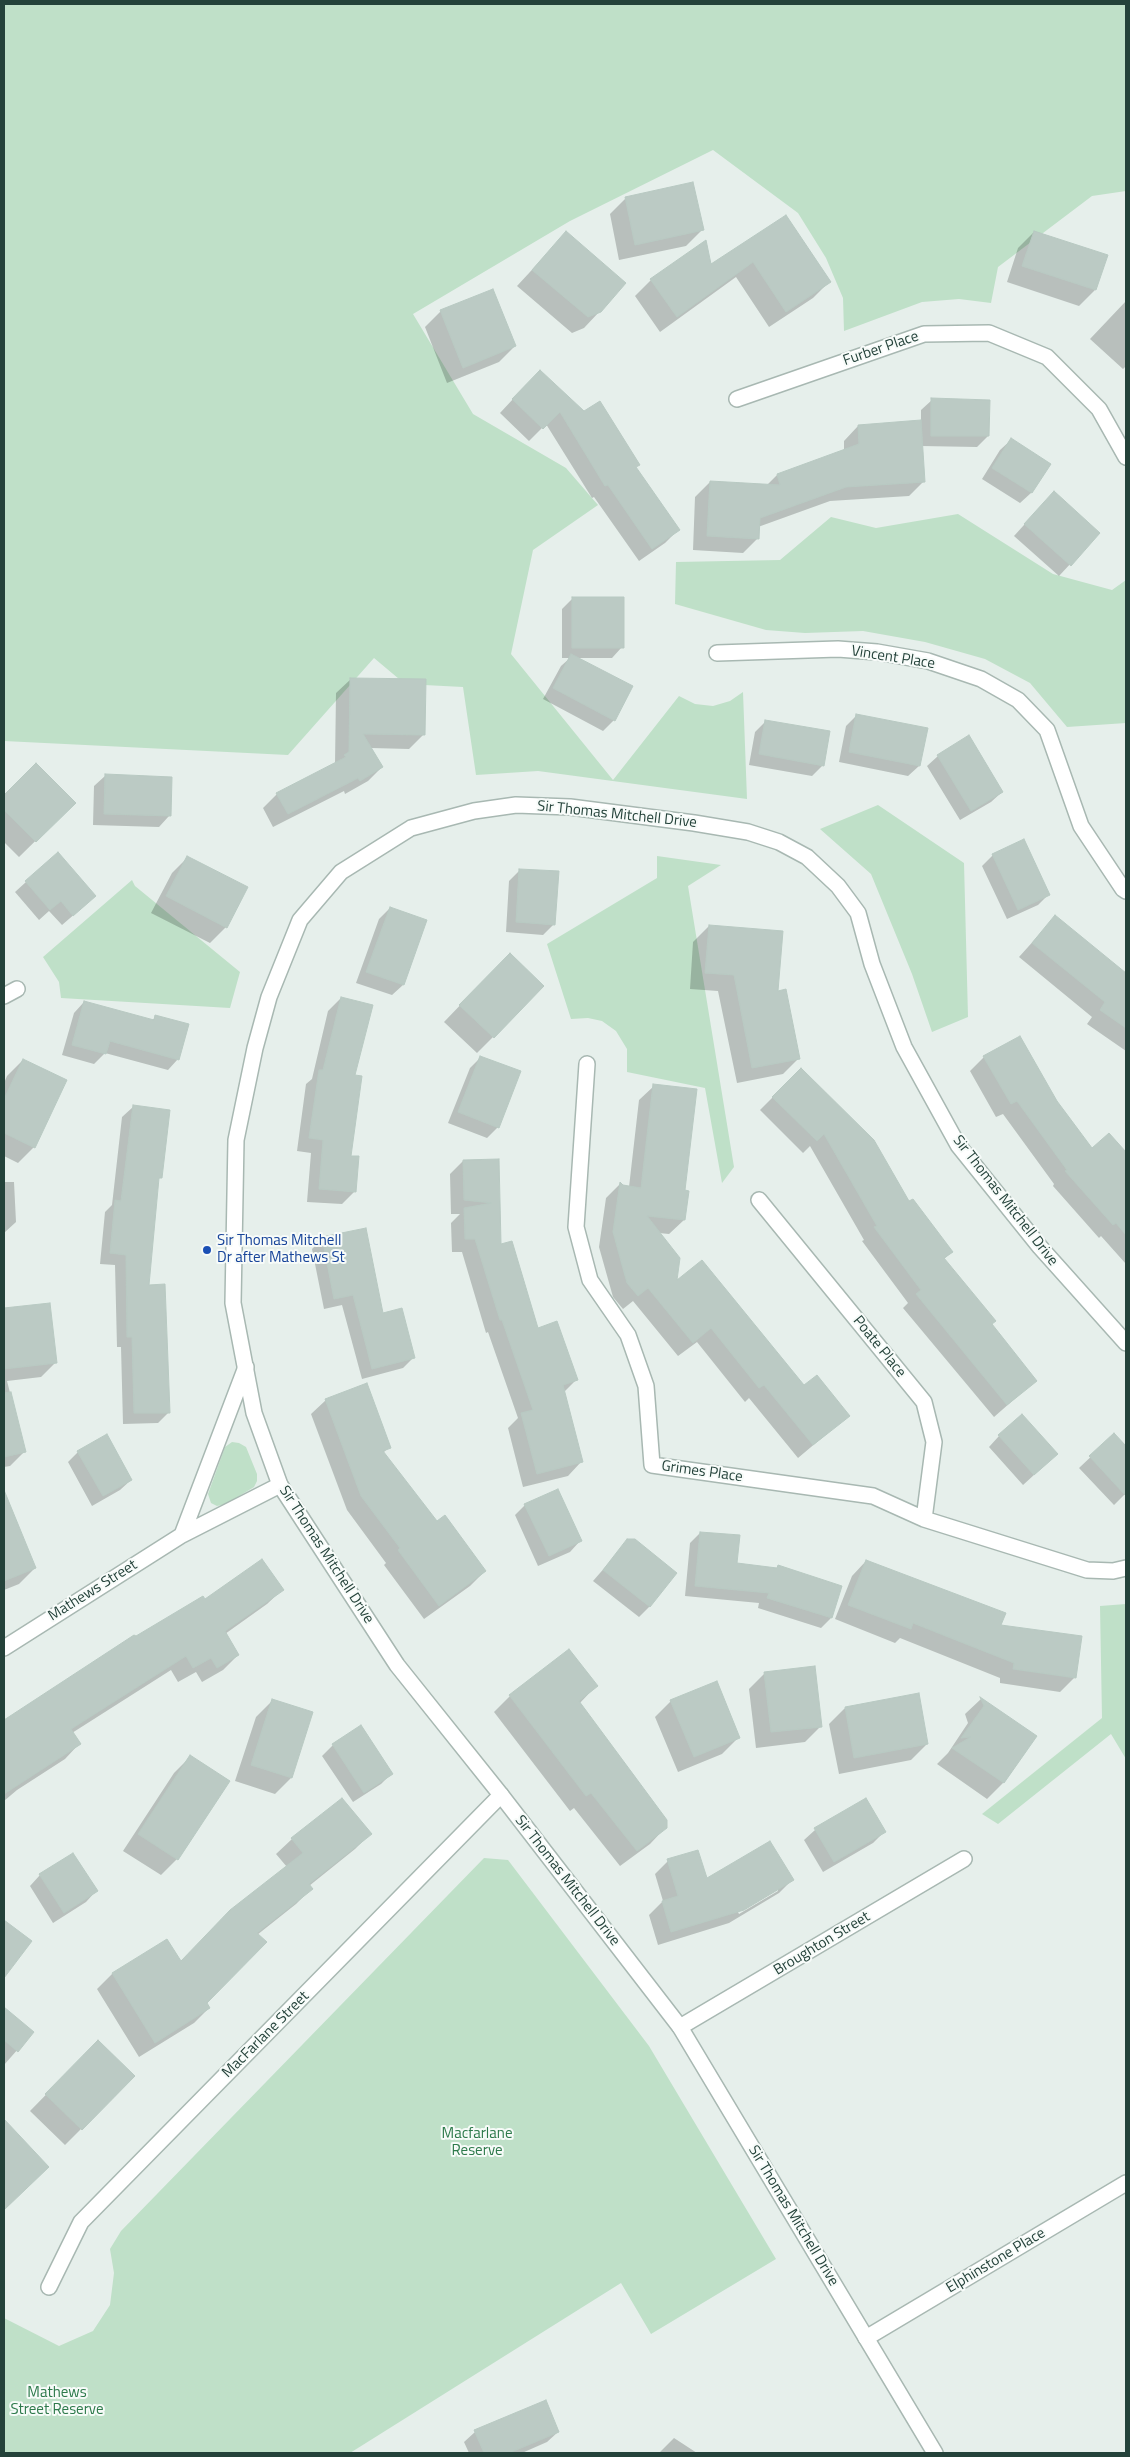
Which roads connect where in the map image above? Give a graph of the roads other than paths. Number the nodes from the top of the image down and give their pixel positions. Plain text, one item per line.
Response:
1 (737, 399) dead end
2 (1126, 457) edge
3 (717, 653) dead end
4 (1126, 891) edge
5 (587, 1064) dead end
6 (759, 1200) dead end
7 (1126, 1343) edge
8 (246, 1367) junction
9 (280, 1485) junction
10 (924, 1519) junction
11 (182, 1535) junction
12 (1126, 1568) edge
13 (4, 1648) edge
14 (501, 1796) junction
15 (964, 1859) dead end
16 (680, 2028) junction
17 (1126, 2183) edge
18 (49, 2287) dead end
19 (866, 2338) junction
20 (934, 2453) edge

1 - 2 street, Furber Place
3 - 4 street, Vincent Place
5 - 10 street, Grimes Place
6 - 10 street, Poate Place
7 - 8 street, Sir Thomas Mitchell Drive
8 - 9 street, Sir Thomas Mitchell Drive
8 - 11 street
9 - 11 street, Mathews Street
9 - 14 street, Sir Thomas Mitchell Drive
10 - 12 street, Grimes Place
11 - 13 street, Mathews Street
14 - 16 street, Sir Thomas Mitchell Drive
14 - 18 street, MacFarlane Street
15 - 16 street, Broughton Street
16 - 19 street, Sir Thomas Mitchell Drive
17 - 19 street, Elphinstone Place
19 - 20 street, Sir Thomas Mitchell Drive

